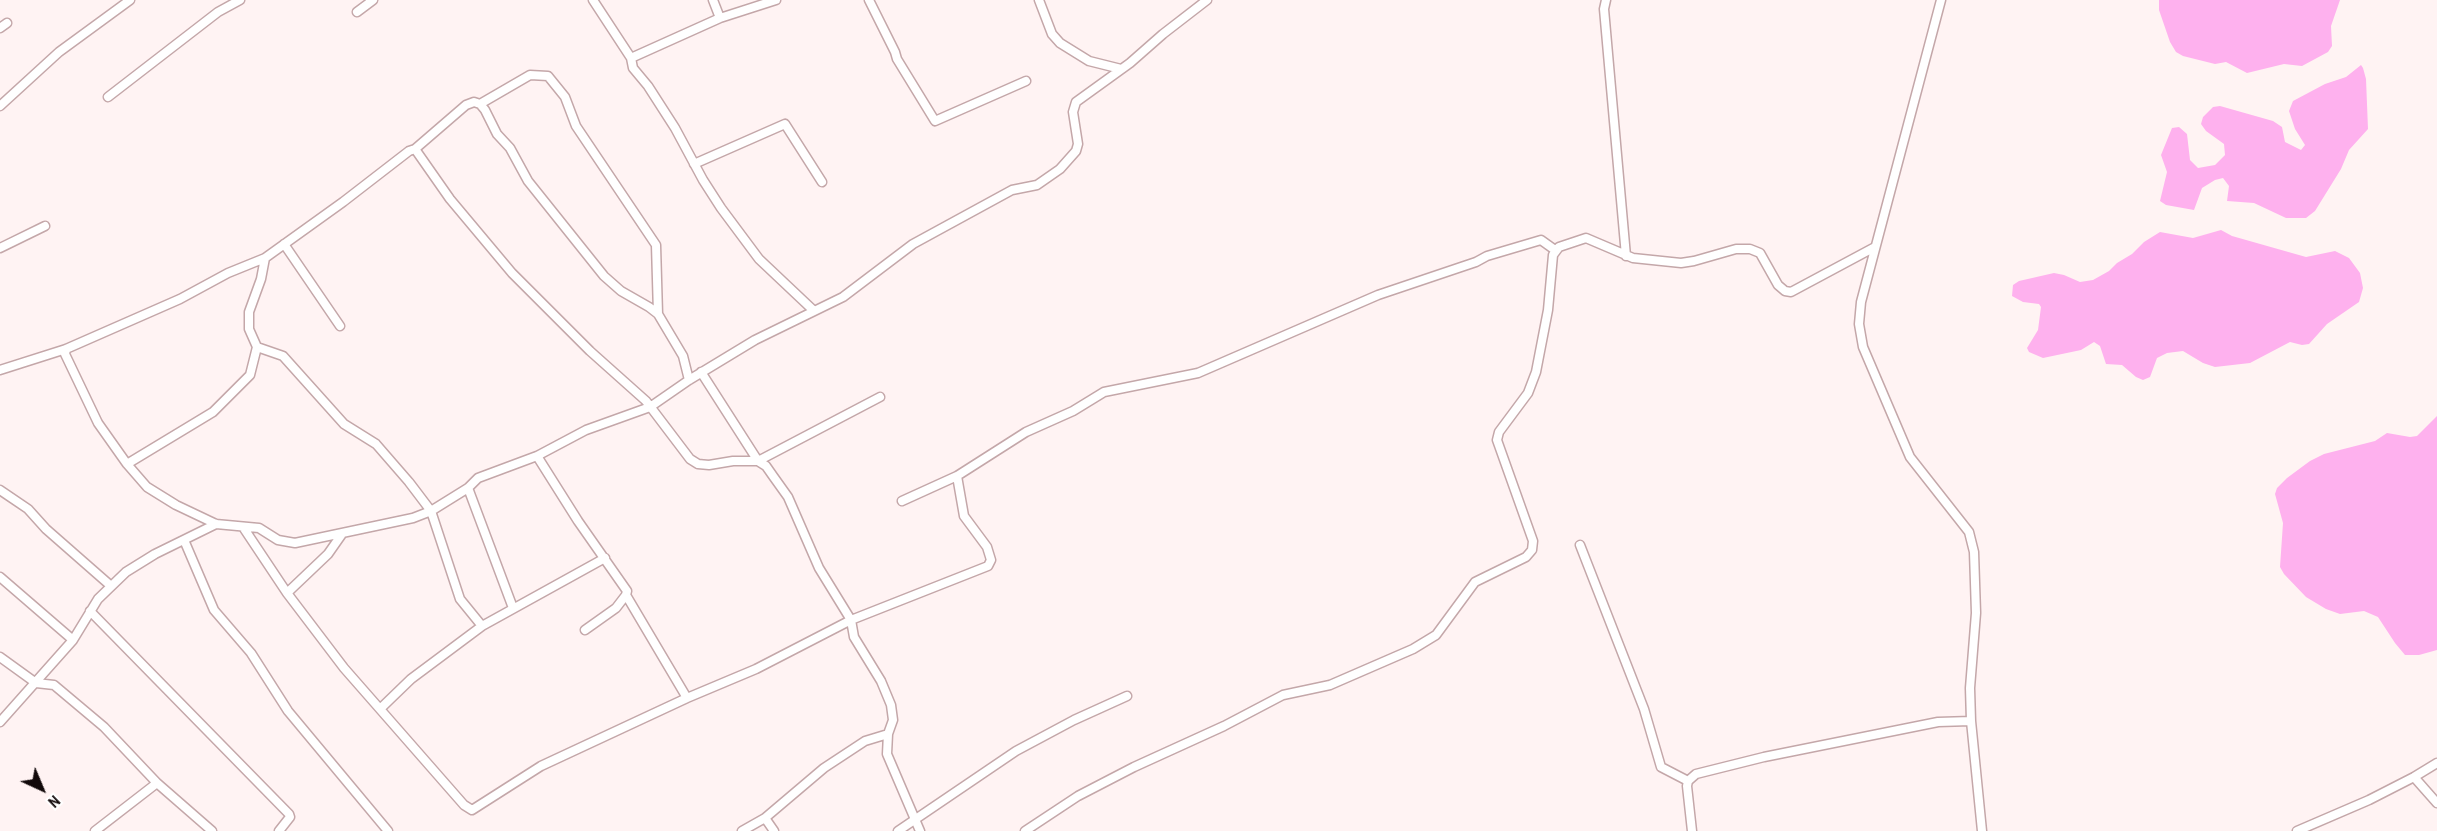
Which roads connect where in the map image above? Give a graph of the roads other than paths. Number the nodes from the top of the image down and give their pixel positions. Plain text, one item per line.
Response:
1 (130, 0) edge
2 (240, 0) edge
3 (373, 0) edge
4 (593, 0) edge
5 (713, 0) edge
6 (776, 0) edge
7 (869, 0) edge
8 (1039, 0) edge
9 (1207, 0) edge
10 (1606, 0) edge
11 (1941, 0) edge
12 (357, 12) dead end
13 (720, 18) junction
14 (631, 58) junction
15 (1121, 69) junction
16 (1026, 81) dead end
17 (108, 97) dead end
18 (480, 104) junction
19 (0, 106) edge
20 (415, 149) junction
21 (694, 164) junction
22 (822, 182) dead end
23 (45, 226) dead end
24 (284, 244) junction
25 (1875, 247) junction
26 (0, 248) edge
27 (1555, 250) junction
28 (1626, 256) junction
29 (265, 258) junction
30 (813, 310) junction
31 (658, 314) junction
32 (340, 326) dead end
33 (258, 347) junction
34 (66, 349) junction
35 (0, 370) edge
36 (701, 372) junction
37 (689, 380) junction
38 (880, 397) dead end
39 (650, 407) junction
40 (537, 456) junction
41 (758, 461) junction
42 (127, 464) junction
43 (957, 476) junction
44 (468, 488) junction
45 (0, 490) edge
46 (902, 501) dead end
47 (431, 511) junction
48 (216, 524) junction
49 (243, 527) junction
50 (342, 534) junction
51 (184, 540) junction
52 (1580, 545) dead end
53 (605, 558) junction
54 (0, 577) edge
55 (111, 586) junction
56 (287, 593) junction
57 (627, 596) junction
58 (513, 608) junction
59 (90, 611) junction
60 (850, 620) junction
61 (482, 626) junction
62 (585, 630) dead end
63 (73, 640) junction
64 (0, 657) edge
65 (36, 683) junction
66 (1126, 696) dead end
67 (687, 698) junction
68 (381, 708) junction
69 (1971, 721) junction
70 (0, 722) edge
71 (888, 734) junction
72 (2437, 763) edge
73 (2414, 777) junction
74 (1688, 781) junction
75 (157, 783) junction
76 (2437, 803) edge
77 (765, 818) junction
78 (914, 820) junction
79 (95, 831) edge
80 (212, 831) edge
81 (279, 831) edge
82 (388, 831) edge
83 (742, 831) edge
84 (774, 831) edge
85 (898, 831) edge
86 (920, 831) edge
87 (1025, 831) edge
88 (1692, 831) edge
89 (1982, 831) edge
90 (2297, 831) edge

1 - 19 street
2 - 17 street
3 - 12 street
4 - 14 street
5 - 13 street
6 - 13 street
7 - 16 street
8 - 15 street
9 - 15 street
10 - 28 street
11 - 25 street
13 - 14 street
14 - 21 street
15 - 30 street
18 - 20 street
18 - 31 street
18 - 31 street
20 - 24 street
20 - 39 street
21 - 22 street
21 - 30 street
23 - 26 street
24 - 29 street
24 - 32 street
25 - 28 street
25 - 69 street
27 - 28 street
27 - 43 street
27 - 87 street
29 - 33 street
29 - 34 street
30 - 36 street
31 - 37 street
33 - 42 street
33 - 47 street
34 - 35 street
34 - 42 street
36 - 37 street
36 - 41 street
37 - 39 street
38 - 41 street
39 - 40 street
39 - 41 street
40 - 44 street
40 - 53 street
41 - 60 street
42 - 48 street
43 - 46 street
43 - 60 street
44 - 47 street
44 - 58 street
45 - 55 street
47 - 50 street
47 - 61 street
48 - 49 street
48 - 51 street
49 - 50 street
49 - 56 street
50 - 56 street
51 - 55 street
51 - 82 street
52 - 74 street
53 - 57 street
53 - 58 street
54 - 63 street
55 - 59 street
56 - 68 street
57 - 62 street
57 - 67 street
58 - 61 street
59 - 63 street
59 - 81 street
60 - 67 street
60 - 71 street
61 - 68 street
63 - 65 street
64 - 65 street
65 - 70 street
65 - 75 street
66 - 78 street
67 - 68 street
69 - 74 street
69 - 89 street
71 - 77 street
71 - 78 street
72 - 73 street
73 - 76 street
73 - 90 street
74 - 88 street
75 - 79 street
75 - 80 street
77 - 83 street
77 - 84 street
78 - 85 street
78 - 86 street

